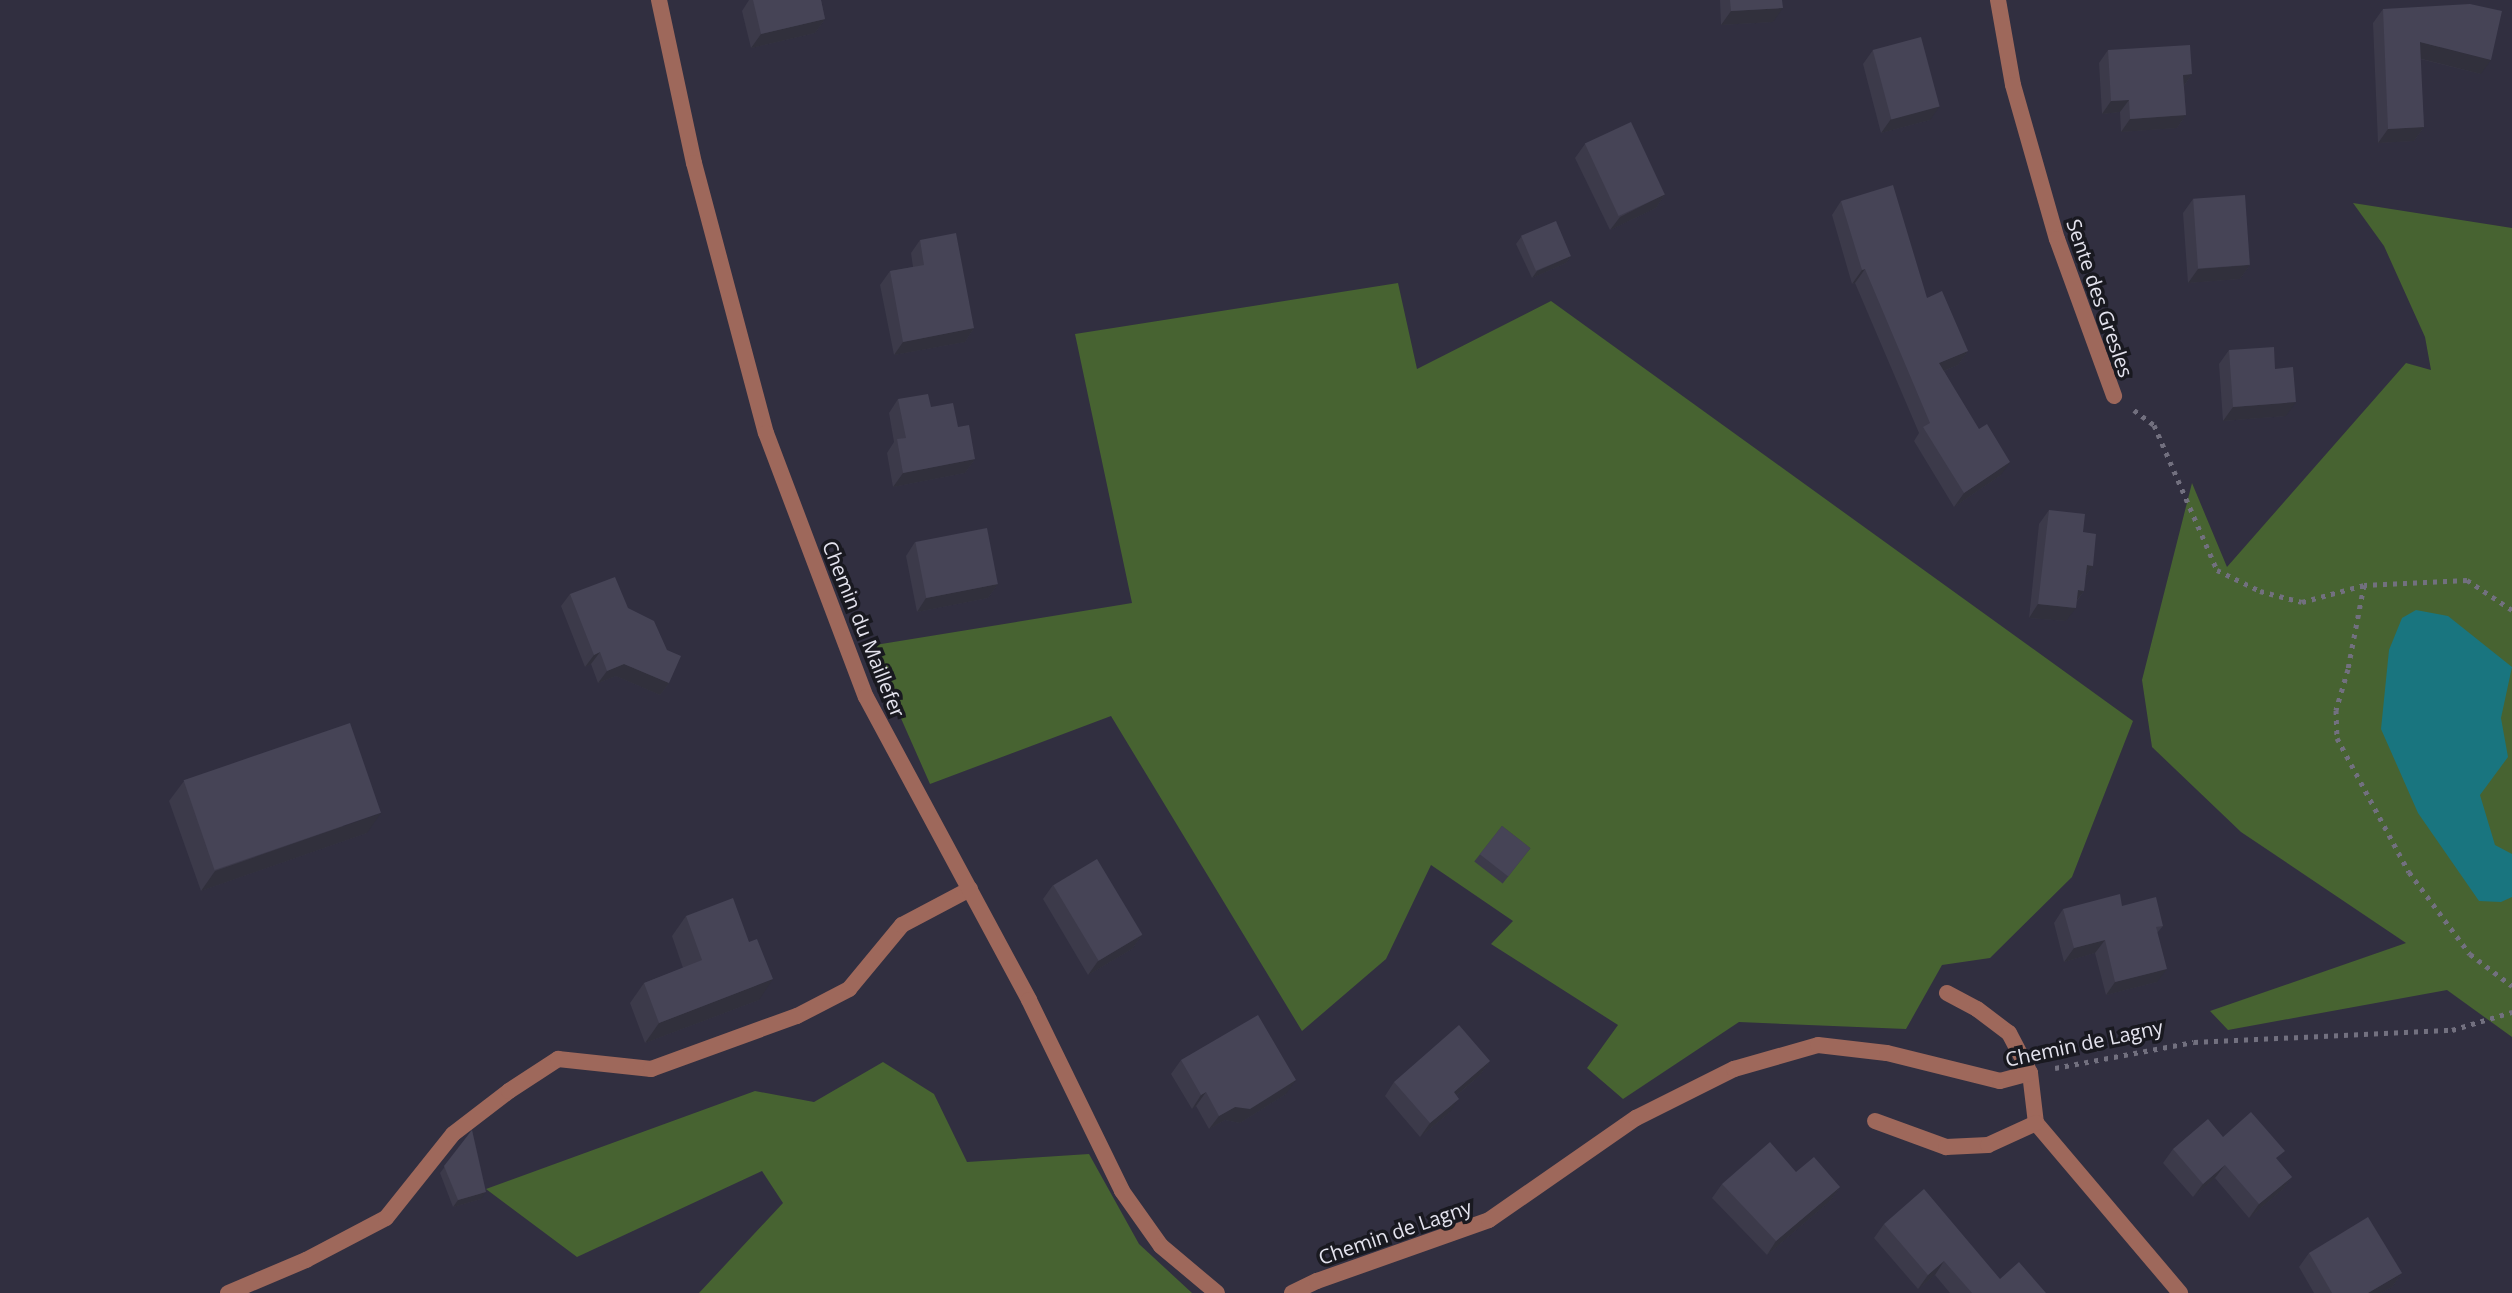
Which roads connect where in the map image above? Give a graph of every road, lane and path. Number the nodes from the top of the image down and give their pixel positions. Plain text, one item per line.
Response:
1 (659, 0) edge
2 (1998, 0) edge
3 (2114, 396) joint
4 (2364, 585) junction
5 (2512, 610) edge
6 (970, 889) junction
7 (2512, 986) edge
8 (1947, 993) dead end
9 (2512, 1012) edge
10 (2030, 1073) junction
11 (1875, 1121) dead end
12 (2036, 1123) junction
13 (228, 1293) edge
14 (1217, 1293) edge
15 (1292, 1293) edge
16 (2180, 1293) edge

1 - 6 street, Chemin du Maillefer
2 - 3 street, Sente des Gresles
3 - 4 path, Sente des Gresles
4 - 5 path, Sente des Gresles
4 - 7 path
6 - 13 street
6 - 14 street, Chemin du Maillefer
8 - 10 street
9 - 10 path, Chemin de Lagny
10 - 12 street
10 - 15 street, Chemin de Lagny
11 - 12 street
12 - 16 street

